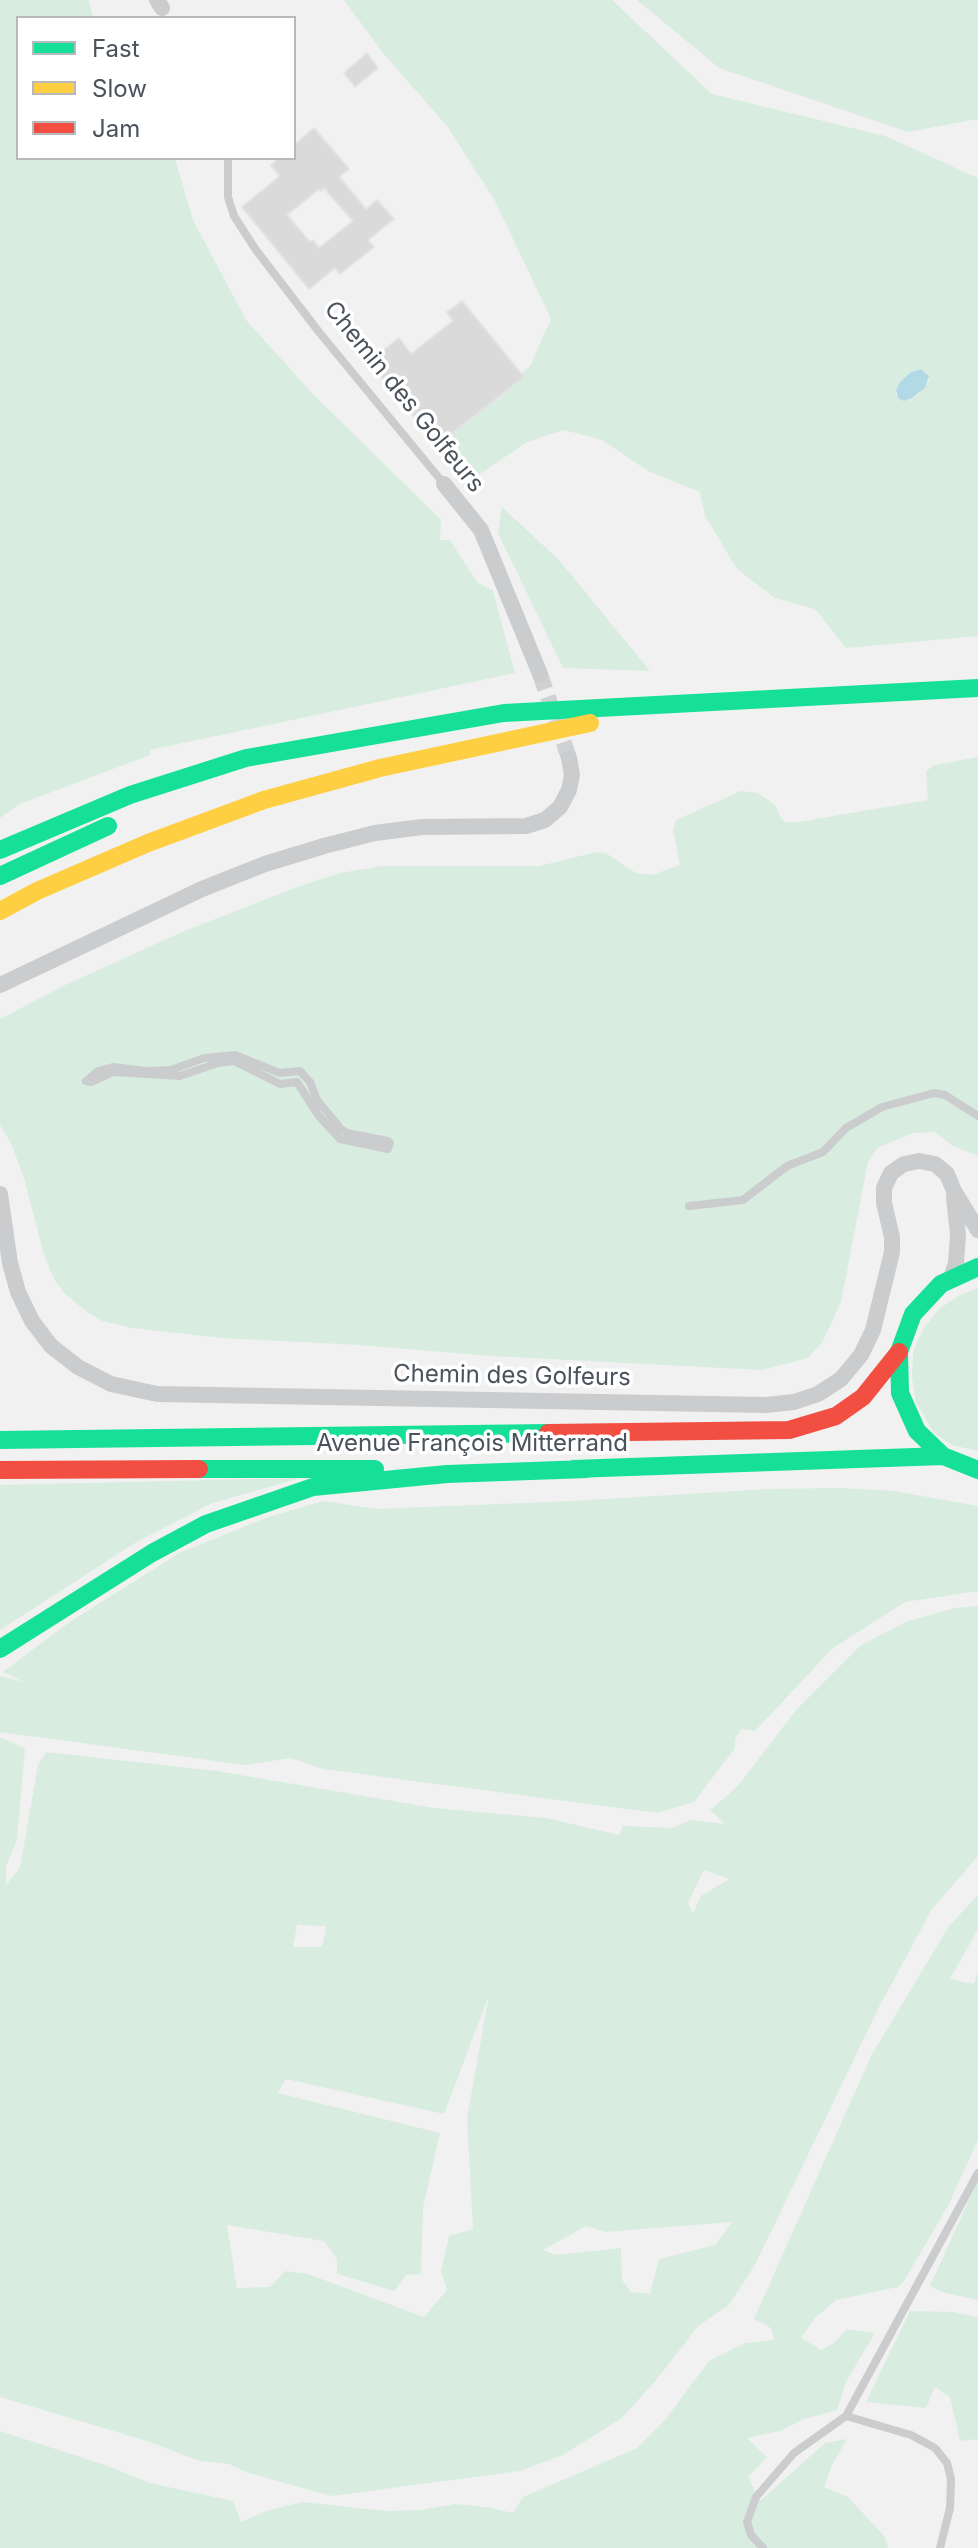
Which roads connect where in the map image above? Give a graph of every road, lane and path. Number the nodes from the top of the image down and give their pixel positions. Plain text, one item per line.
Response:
1 (228, 160) edge
2 (444, 484) joint
3 (540, 674) tunnel mouth
4 (978, 688) edge
5 (682, 704) junction
6 (367, 738) junction
7 (569, 758) tunnel mouth
8 (153, 807) dead end
9 (125, 819) dead end
10 (0, 850) edge
11 (0, 876) edge
12 (0, 911) edge
13 (0, 985) edge
14 (978, 1116) edge
15 (388, 1149) joint
16 (954, 1191) junction
17 (0, 1194) edge
18 (689, 1206) dead end
19 (978, 1230) edge
20 (978, 1267) edge
21 (951, 1278) junction
22 (899, 1352) junction
23 (0, 1440) edge
24 (943, 1456) junction
25 (587, 1469) junction
26 (0, 1470) edge
27 (978, 1470) edge
28 (0, 1649) edge
29 (978, 2173) edge
30 (846, 2416) junction
31 (763, 2548) edge
32 (940, 2548) edge

1 - 2 lane, Chemin des Golfeurs
2 - 3 street, Chemin des Golfeurs
4 - 5 main road
5 - 6 main road
5 - 12 main road
6 - 8 main road
6 - 10 main road
7 - 13 street
9 - 11 main road
14 - 18 lane
15 - 15 lane
16 - 17 street, Chemin des Golfeurs
16 - 19 street, Chemin des Golfeurs
16 - 21 street
20 - 21 main road
21 - 22 main road
22 - 23 main road, Avenue François Mitterrand
22 - 24 main road
24 - 25 main road, Avenue François Mitterrand
24 - 27 main road
25 - 26 main road, Avenue François Mitterrand
25 - 28 main road
29 - 30 lane
30 - 31 lane
30 - 32 lane

